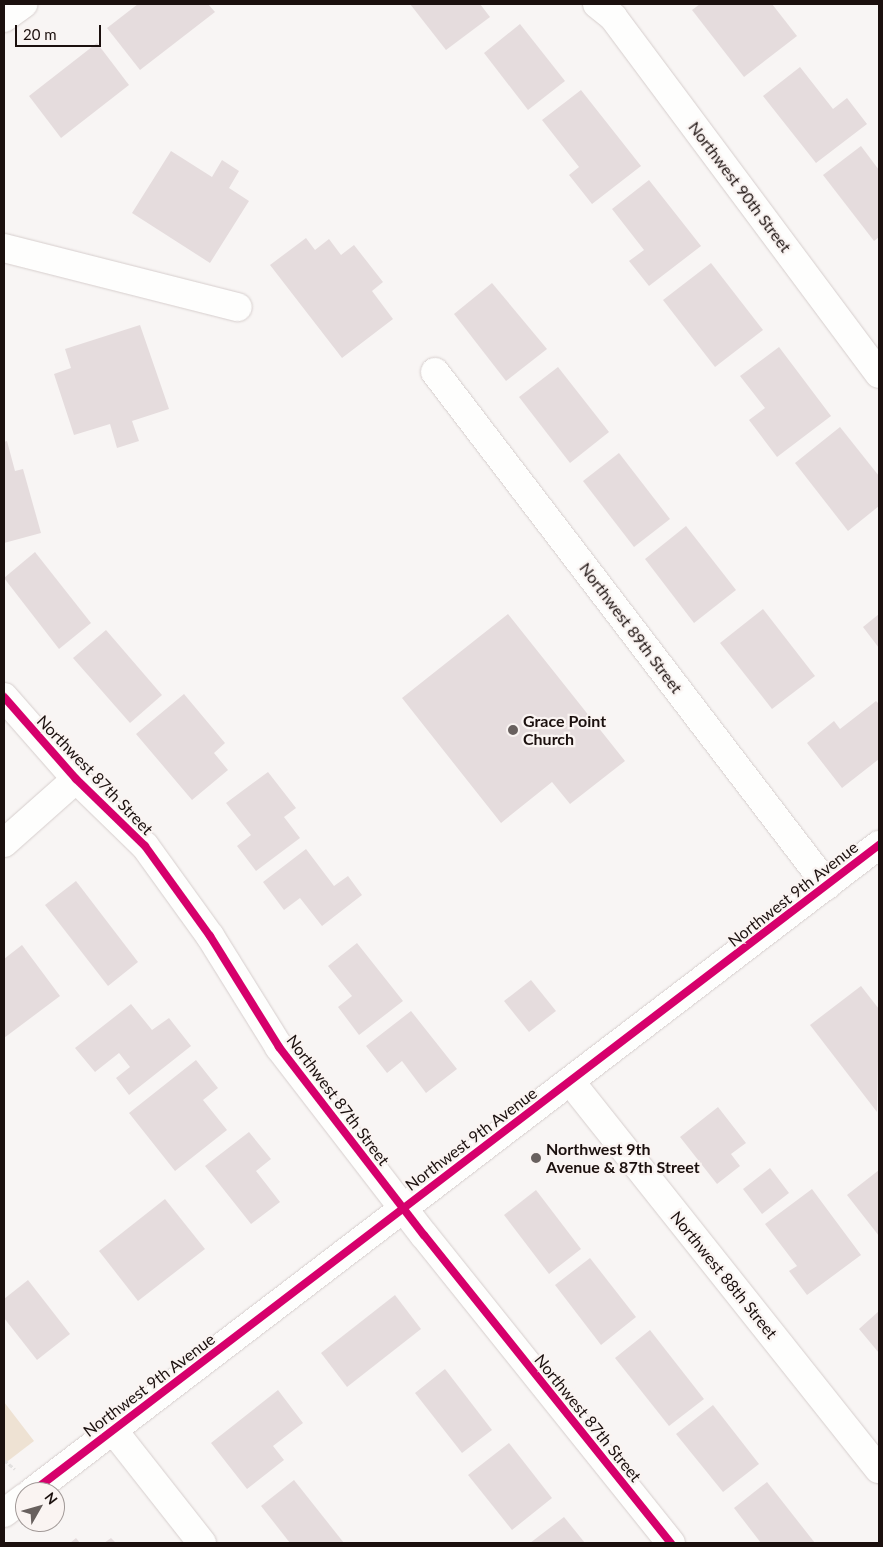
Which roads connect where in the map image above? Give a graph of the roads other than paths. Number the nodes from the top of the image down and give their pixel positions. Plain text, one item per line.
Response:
1 (23, 4) edge
2 (597, 4) edge
3 (4, 18) edge
4 (4, 248) edge
5 (238, 307) dead end
6 (435, 372) dead end
7 (879, 374) edge
8 (4, 697) edge
9 (76, 779) junction
10 (4, 844) edge
11 (879, 845) edge
12 (827, 885) junction
13 (570, 1081) junction
14 (403, 1208) junction
15 (113, 1430) junction
16 (879, 1469) edge
17 (45, 1482) edge
18 (15, 1505) edge
19 (4, 1513) edge
20 (202, 1543) edge
21 (671, 1543) edge

1 - 3 street
2 - 7 street, Northwest 90th Street
4 - 5 street
6 - 12 street, Northwest 89th Street
8 - 9 street, Northwest 87th Street
9 - 10 street
9 - 14 street, Northwest 87th Street
11 - 12 street, Northwest 9th Avenue
12 - 13 street, Northwest 9th Avenue
13 - 14 street, Northwest 9th Avenue
13 - 16 street, Northwest 88th Street
14 - 15 street, Northwest 9th Avenue
14 - 21 street, Northwest 87th Street
15 - 17 street, Northwest 9th Avenue
15 - 20 street
18 - 19 street

